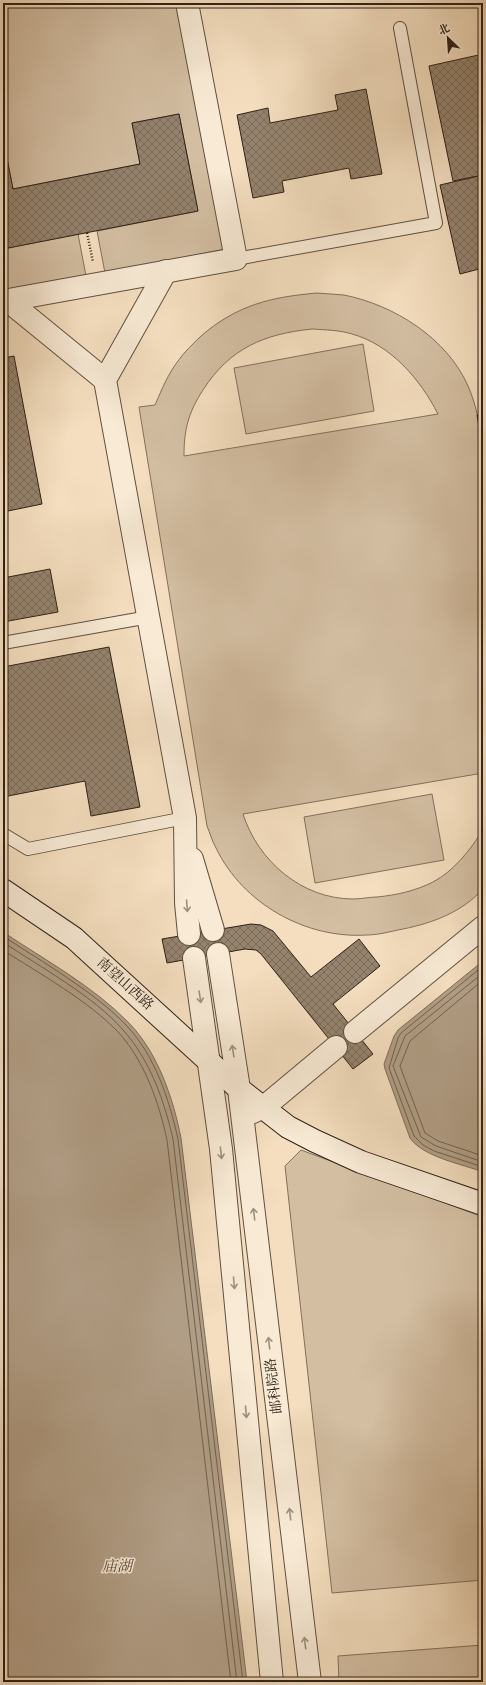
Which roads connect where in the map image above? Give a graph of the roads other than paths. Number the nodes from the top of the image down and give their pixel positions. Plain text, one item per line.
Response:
1 (187, 3) edge
2 (400, 28) dead end
3 (236, 259) junction
4 (166, 271) junction
5 (5, 300) edge
6 (105, 380) junction
7 (148, 617) junction
8 (3, 643) edge
9 (185, 828) junction
10 (3, 834) edge
11 (3, 890) edge
12 (483, 928) edge
13 (213, 930) dead end
14 (189, 934) dead end
15 (218, 954) dead end
16 (194, 958) dead end
17 (355, 1032) dead end
18 (336, 1047) dead end
19 (210, 1061) junction
20 (239, 1089) junction
21 (264, 1107) junction
22 (242, 1116) junction
23 (218, 1126) junction
24 (483, 1204) edge
25 (272, 1682) edge
26 (310, 1682) edge

1 - 3 street
2 - 3 lane
3 - 4 street
4 - 5 street
4 - 6 street
5 - 6 street
6 - 7 street
7 - 8 lane
7 - 9 street
9 - 10 lane
9 - 13 street
9 -> 14 street
11 - 19 street, 南望山西路
12 - 17 street
20 -> 15 street, 邮科院路
16 -> 19 street
18 - 21 street
19 - 20 street, 南望山西路
19 - 23 street
20 - 21 street, 南望山西路
20 - 22 street, 邮科院路
21 - 22 street
21 - 24 street, 南望山西路
22 - 23 street
26 -> 22 street, 邮科院路
23 -> 25 street

